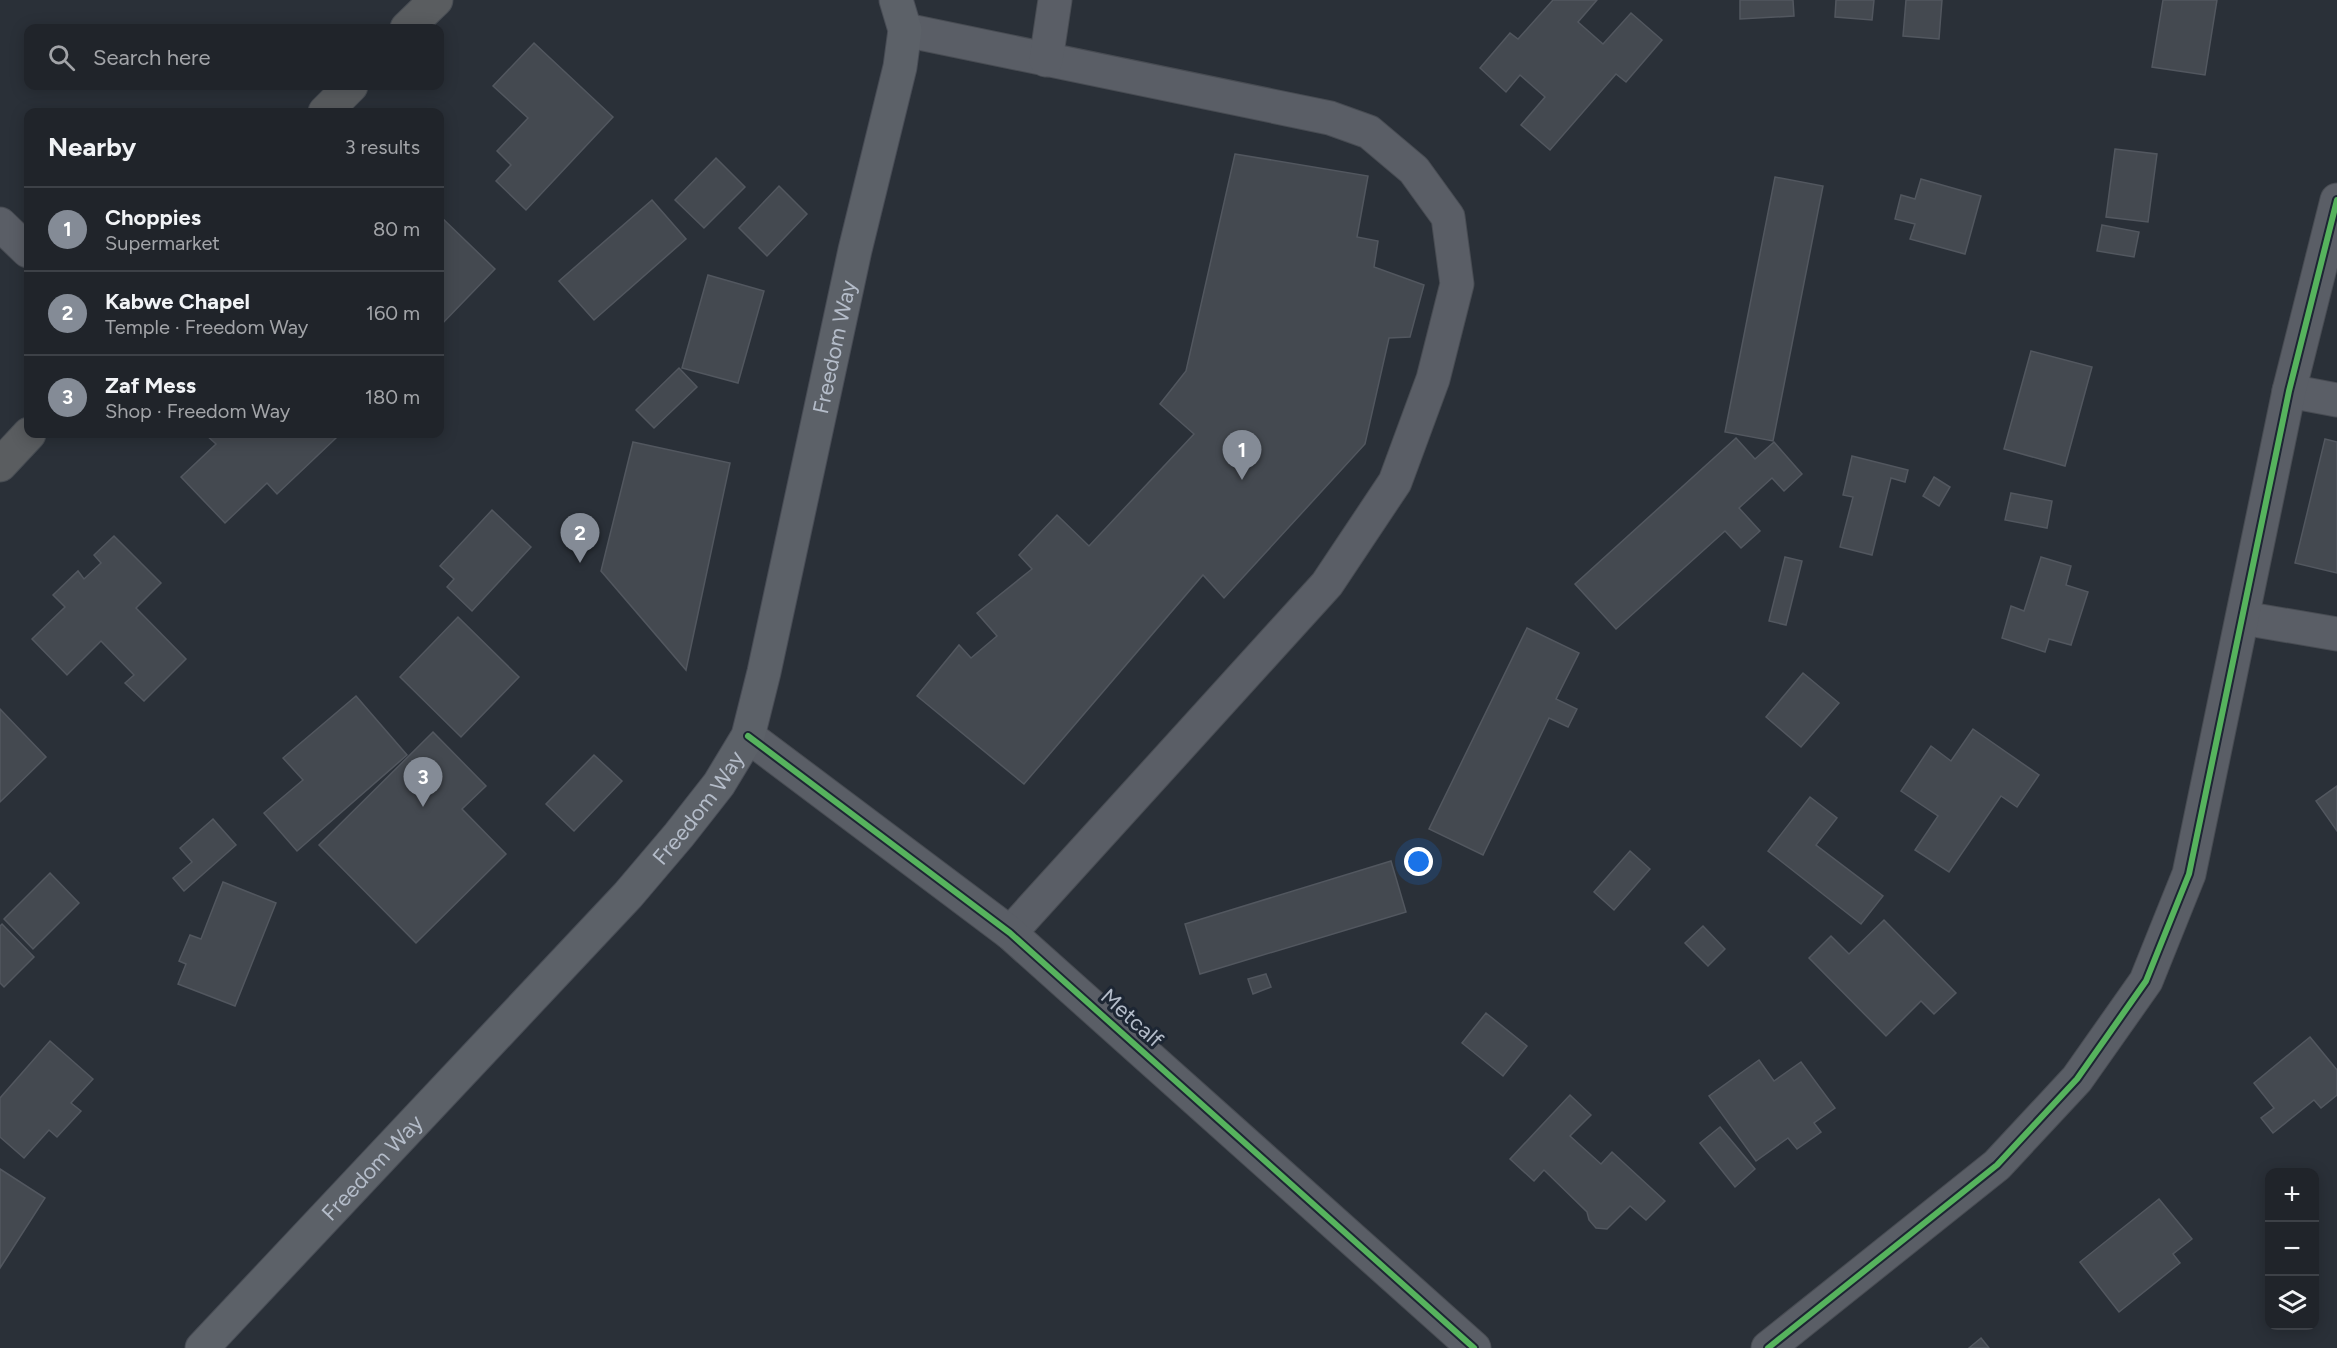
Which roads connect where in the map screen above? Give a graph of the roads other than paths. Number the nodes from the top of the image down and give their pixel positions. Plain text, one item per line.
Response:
1 (436, 0) edge
2 (1055, 0) edge
3 (900, 15) edge
4 (411, 24) edge
5 (1046, 60) junction
6 (347, 90) edge
7 (329, 108) edge
8 (2337, 200) edge
9 (0, 224) edge
10 (24, 247) edge
11 (2289, 391) junction
12 (2337, 400) edge
13 (25, 438) edge
14 (0, 465) edge
15 (2243, 618) junction
16 (2337, 634) edge
17 (748, 736) junction
18 (1010, 933) junction
19 (202, 1348) edge
20 (1474, 1348) edge
21 (1768, 1348) edge

1 - 4 highway
2 - 5 street
3 - 5 street
3 - 17 main road, Freedom Way
5 - 18 street
6 - 7 highway
8 - 11 street
9 - 10 street
11 - 12 street
11 - 15 street
13 - 14 highway
15 - 16 street
15 - 21 street
17 - 18 street, Metcalf
17 - 19 main road, Freedom Way
18 - 20 street, Metcalf

